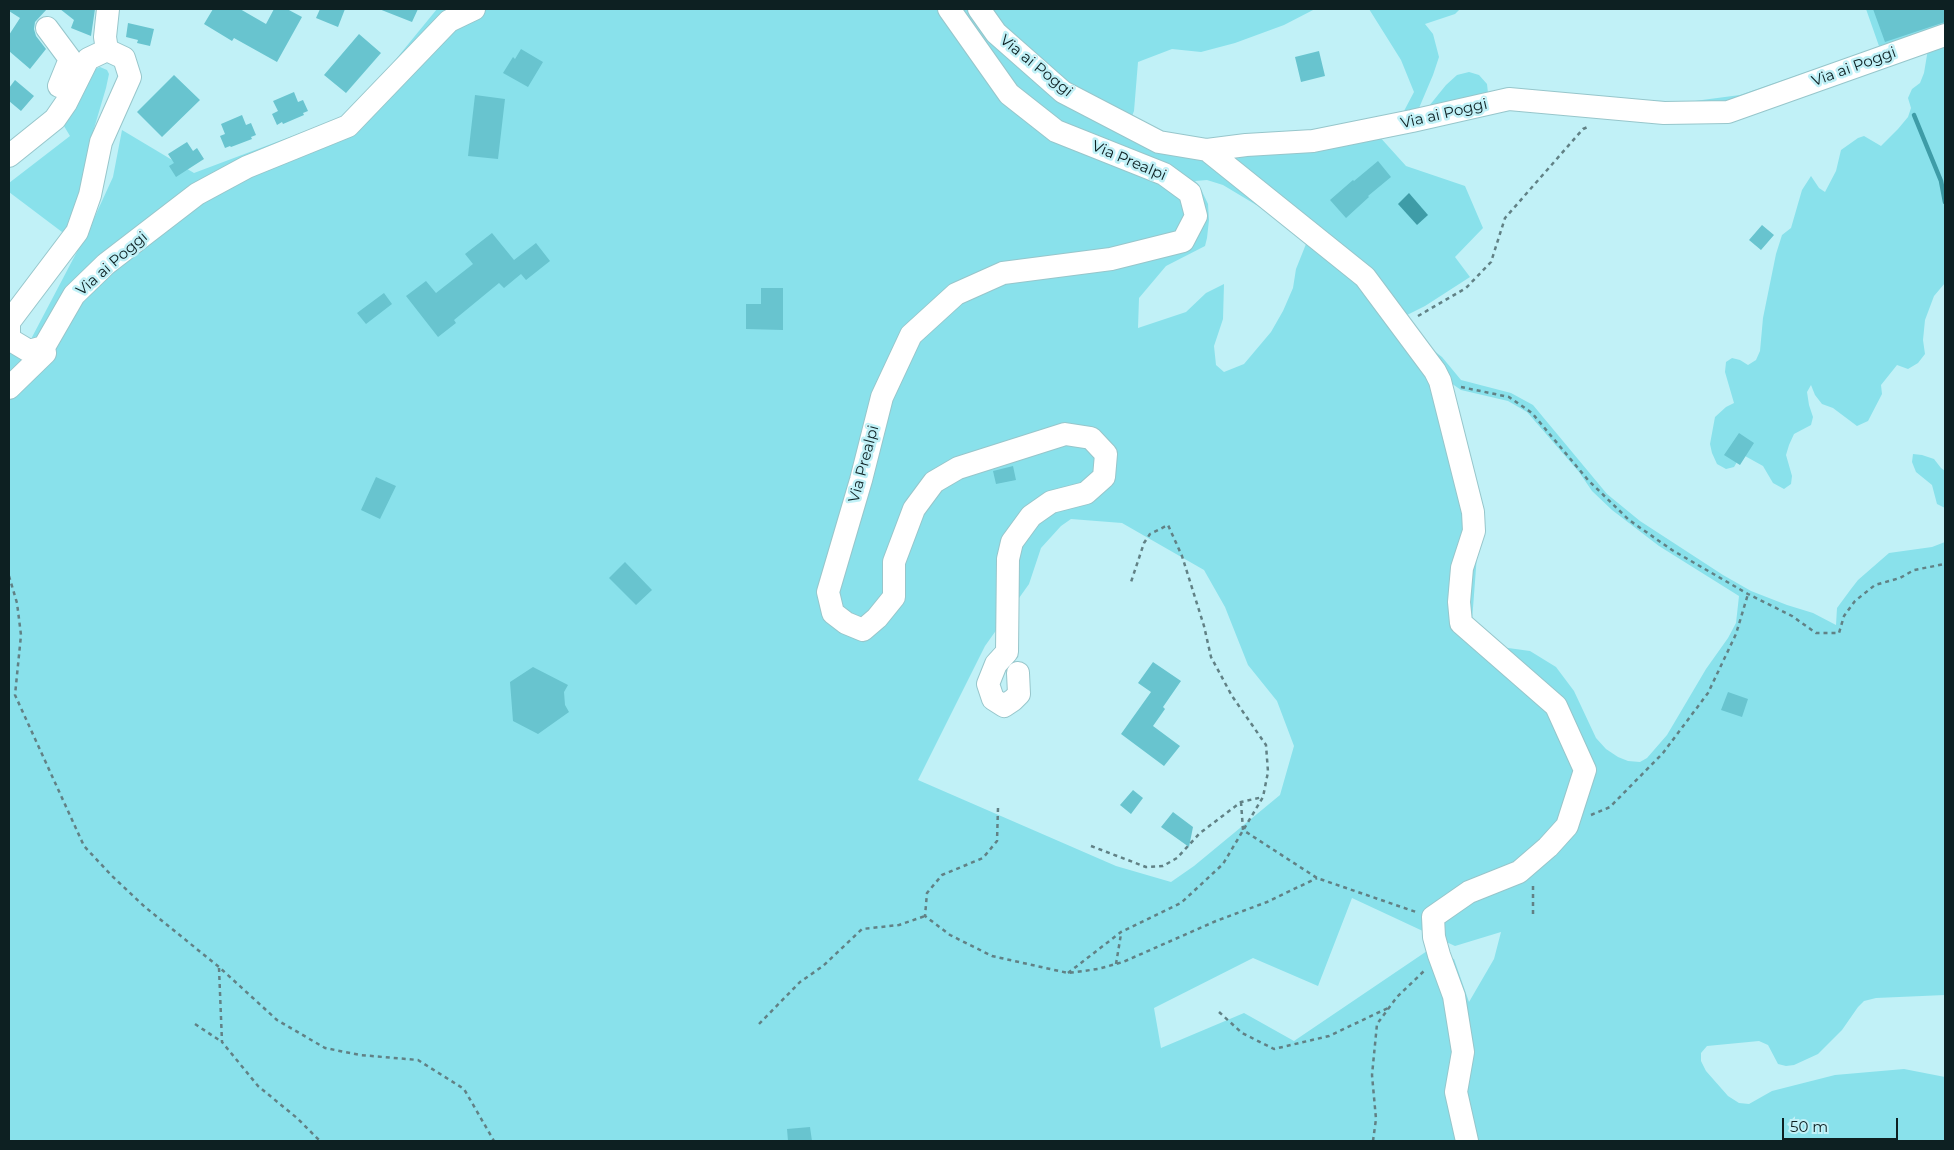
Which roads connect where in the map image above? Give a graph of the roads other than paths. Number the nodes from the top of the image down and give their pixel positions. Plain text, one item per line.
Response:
1 (474, 9) edge
2 (949, 9) edge
3 (979, 9) edge
4 (110, 11) edge
5 (47, 28) dead end
6 (1945, 34) edge
7 (107, 50) junction
8 (62, 109) junction
9 (1207, 150) junction
10 (9, 156) edge
11 (44, 347) junction
12 (9, 388) edge
13 (1020, 689) dead end
14 (1467, 1141) edge

1 - 11 street, Via ai Poggi
2 - 13 street, Via Prealpi
3 - 9 street, Via ai Poggi
4 - 7 street
5 - 8 street
6 - 9 street, Via ai Poggi
7 - 8 street
7 - 11 street
8 - 10 street
9 - 14 street
11 - 12 street, Via ai Poggi

